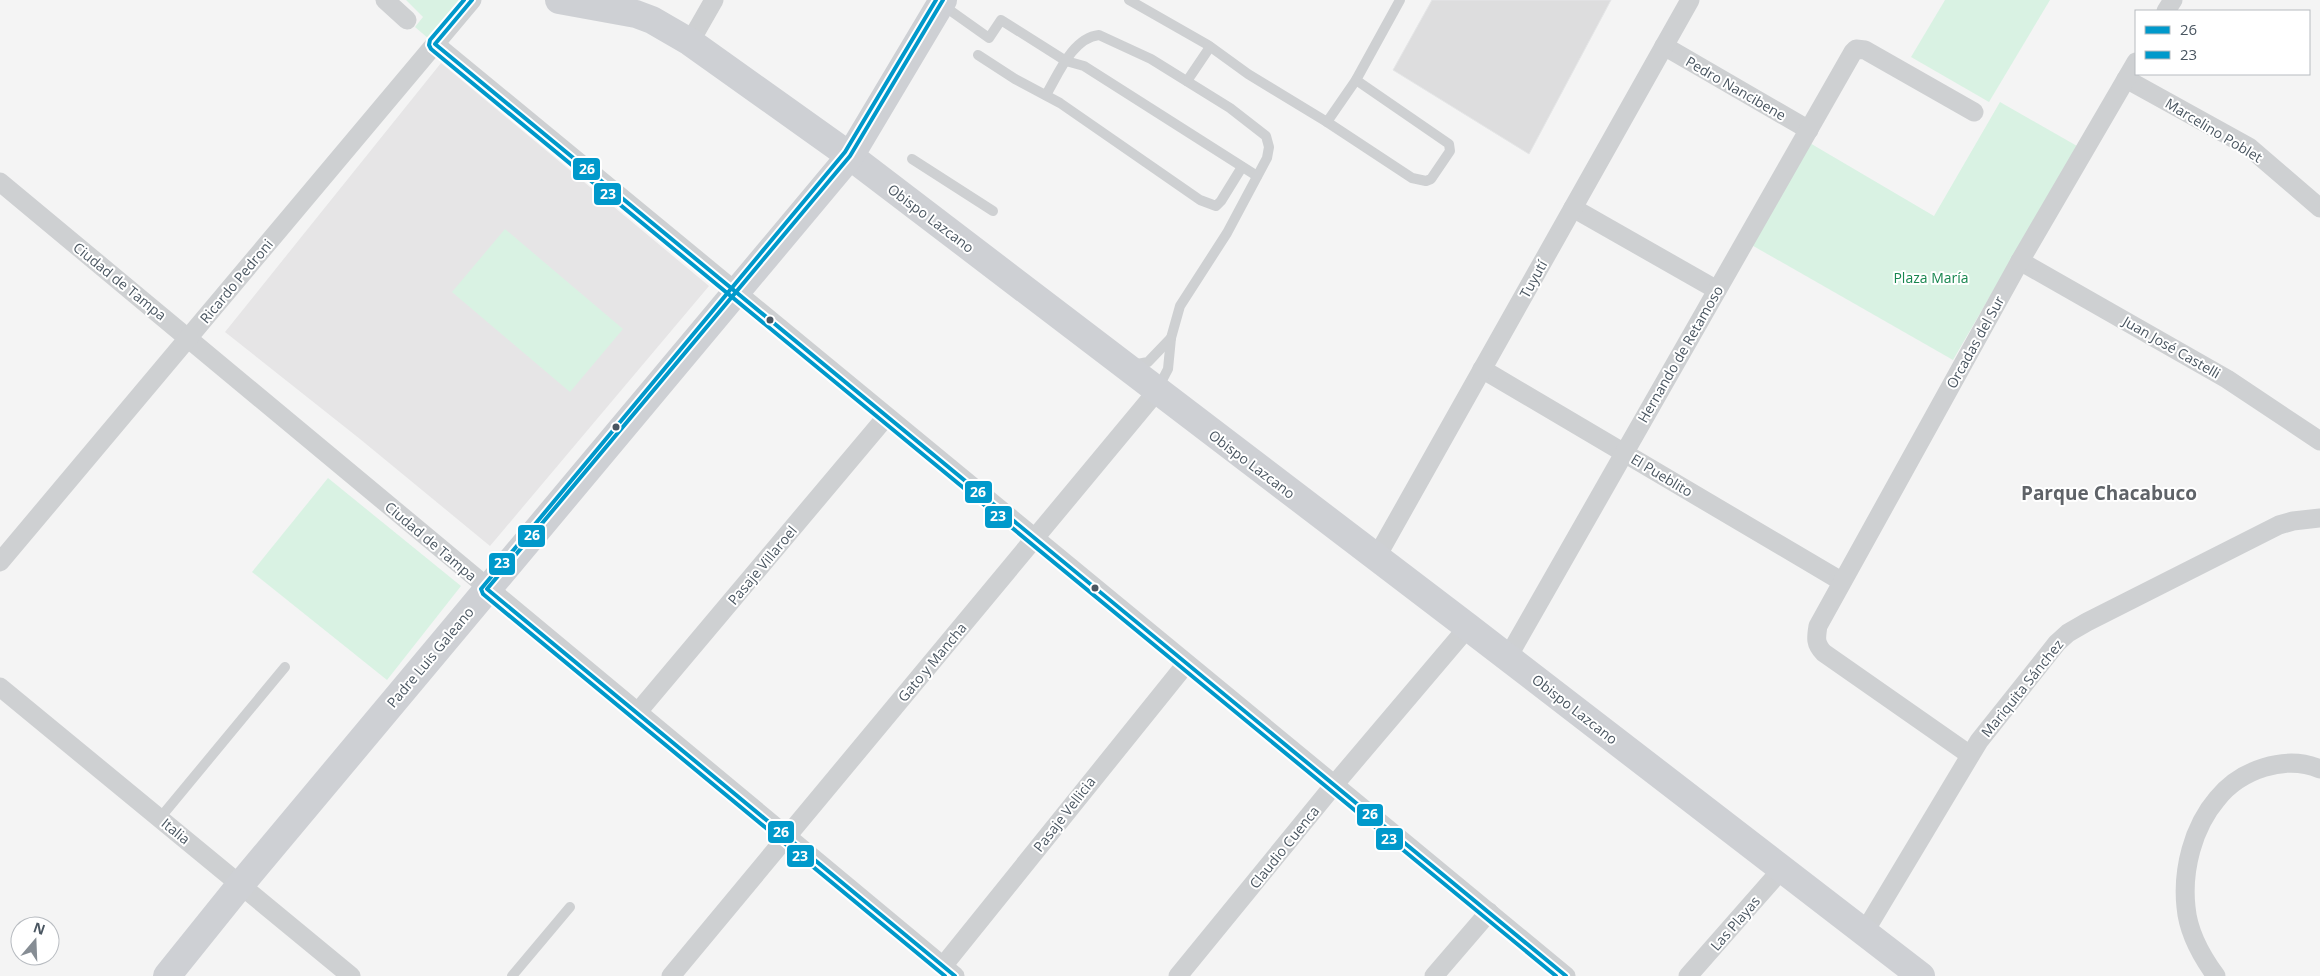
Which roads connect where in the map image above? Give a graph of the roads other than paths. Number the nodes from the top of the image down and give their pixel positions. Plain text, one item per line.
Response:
1 (385, 0) edge
2 (472, 0) edge
3 (559, 0) edge
4 (714, 0) edge
5 (1129, 0) edge
6 (1400, 0) edge
7 (1690, 0) edge
8 (942, 2) edge
9 (407, 20) dead end
10 (690, 42) junction
11 (435, 44) junction
12 (1664, 46) junction
13 (1210, 47) junction
14 (978, 55) dead end
15 (1066, 61) junction
16 (2135, 64) edge
17 (2126, 79) junction
18 (1356, 80) junction
19 (1187, 81) junction
20 (1046, 95) junction
21 (1974, 112) dead end
22 (1327, 122) junction
23 (1809, 130) junction
24 (850, 156) junction
25 (912, 159) dead end
26 (1242, 166) junction
27 (1257, 176) junction
28 (0, 182) edge
29 (1572, 208) junction
30 (2320, 208) edge
31 (993, 211) dead end
32 (2020, 261) junction
33 (1716, 290) junction
34 (734, 293) junction
35 (188, 337) junction
36 (1171, 338) junction
37 (1124, 366) junction
38 (1482, 368) junction
39 (1157, 391) junction
40 (886, 417) junction
41 (2320, 441) edge
42 (1623, 452) junction
43 (2320, 518) edge
44 (1036, 537) junction
45 (1376, 558) junction
46 (0, 562) edge
47 (1841, 581) junction
48 (487, 589) junction
49 (1468, 627) junction
50 (1508, 658) junction
51 (1186, 664) junction
52 (285, 666) dead end
53 (0, 687) edge
54 (638, 713) junction
55 (1970, 756) junction
56 (2320, 769) edge
57 (1334, 785) junction
58 (160, 818) junction
59 (786, 835) junction
60 (1782, 869) junction
61 (241, 884) junction
62 (570, 907) dead end
63 (1489, 912) junction
64 (1865, 931) junction
65 (949, 971) edge
66 (177, 973) edge
67 (351, 976) edge
68 (512, 976) edge
69 (671, 976) edge
70 (1178, 976) edge
71 (1434, 976) edge
72 (1566, 976) edge
73 (1688, 976) edge
74 (1921, 976) edge
75 (2216, 976) edge

1 - 9 street
2 - 11 street, Ricardo Pedroni
3 - 10 main road, Obispo Lazcano
4 - 10 street
5 - 13 lane
6 - 18 lane
7 - 12 street, Tuyutí
8 - 15 lane
8 - 24 main road, Padre Luis Galeano
10 - 24 main road, Obispo Lazcano
11 - 34 street
11 - 35 street, Ricardo Pedroni
12 - 23 street, Pedro Nancibene
12 - 29 street, Tuyutí
13 - 19 lane
13 - 22 lane
14 - 20 lane
15 - 19 lane
15 - 20 lane
15 - 26 lane
16 - 17 street, Orcadas del Sur
17 - 30 street, Marcelino Poblet
17 - 32 street, Orcadas del Sur
18 - 22 lane
18 - 22 lane
19 - 27 lane, Gato y Mancha
20 - 26 lane
21 - 23 street, Hernando de Retamoso
23 - 33 street, Hernando de Retamoso
24 - 34 main road, Padre Luis Galeano
24 - 37 main road, Obispo Lazcano
25 - 31 lane
26 - 27 lane
27 - 36 lane, Gato y Mancha
28 - 35 street, Ciudad de Tampa
29 - 33 street
29 - 38 street, Tuyutí
32 - 41 street, Juan José Castelli
32 - 47 street, Orcadas del Sur
33 - 42 street, Hernando de Retamoso
34 - 40 street
34 - 48 main road, Padre Luis Galeano
35 - 46 street, Ricardo Pedroni
35 - 48 street, Ciudad de Tampa
36 - 37 lane, Gato y Mancha
36 - 39 lane, Gato y Mancha
37 - 39 main road, Obispo Lazcano
38 - 42 street, El Pueblito
38 - 45 street, Tuyutí
39 - 44 street, Gato y Mancha
39 - 45 main road, Obispo Lazcano
40 - 44 street
40 - 54 street, Pasaje Villaroel
42 - 47 street, El Pueblito
42 - 50 street, Hernando de Retamoso
43 - 55 street, Mariquita Sánchez
44 - 51 street
44 - 59 street, Gato y Mancha
45 - 49 main road, Obispo Lazcano
47 - 55 street, Orcadas del Sur
48 - 54 street, Ciudad de Tampa
48 - 61 main road, Padre Luis Galeano
49 - 50 main road, Obispo Lazcano
49 - 57 street, Claudio Cuenca
50 - 60 main road, Obispo Lazcano
51 - 57 street
51 - 65 street, Pasaje Vellicia
52 - 58 lane
53 - 58 street, Italia
54 - 59 street, Ciudad de Tampa
55 - 64 street, Mariquita Sánchez
56 - 75 street
57 - 63 street
57 - 70 street, Claudio Cuenca
58 - 61 street, Italia
59 - 65 street, Ciudad de Tampa
59 - 69 street, Gato y Mancha
60 - 64 main road, Obispo Lazcano
60 - 73 street, Las Playas
61 - 66 main road, Padre Luis Galeano
61 - 67 street, Italia
62 - 68 lane
63 - 71 street
63 - 72 street
64 - 74 main road, Obispo Lazcano

